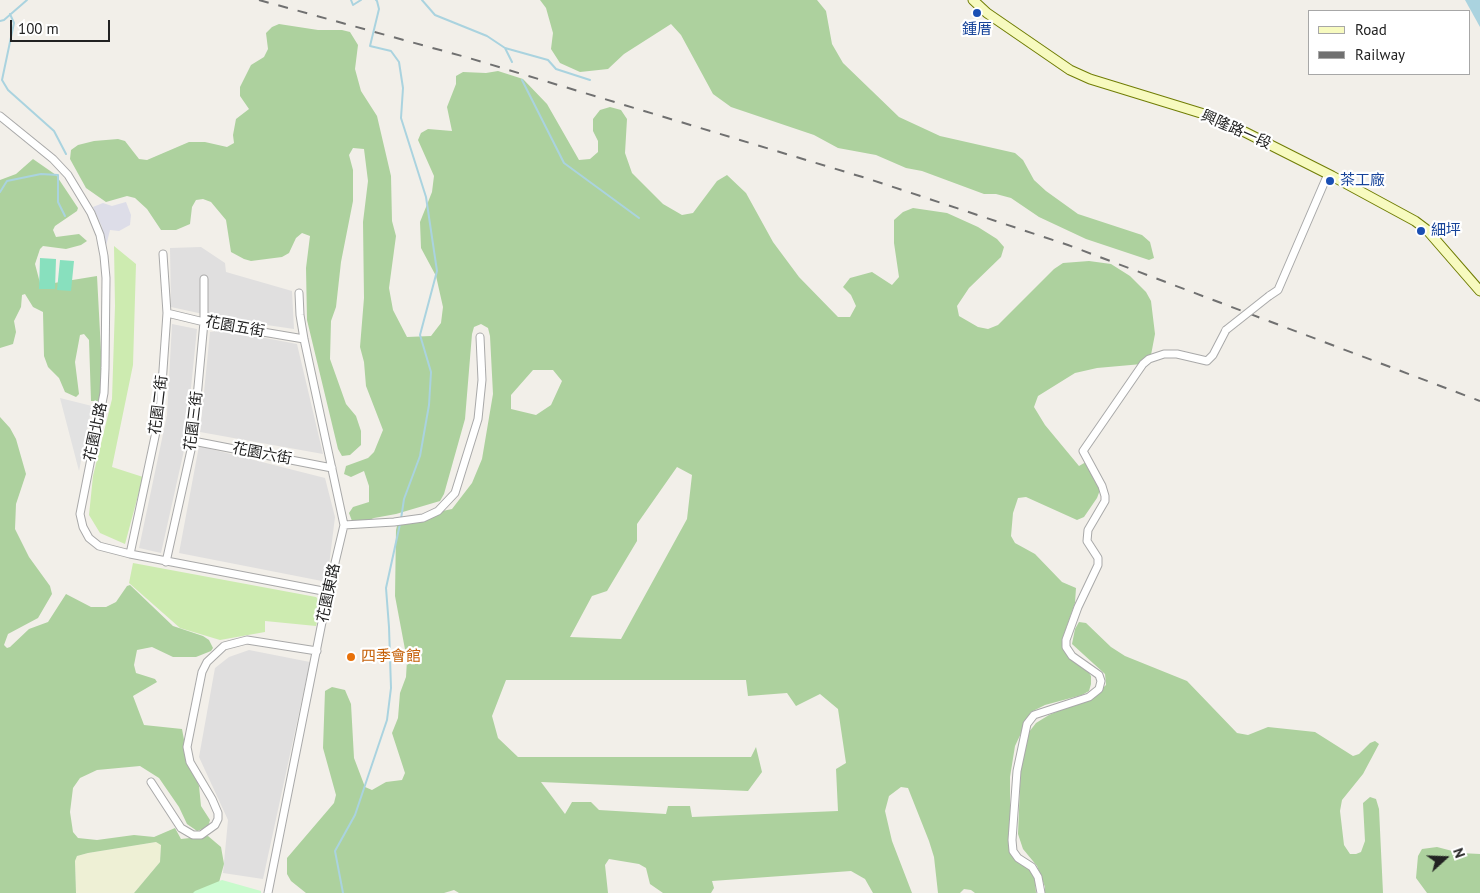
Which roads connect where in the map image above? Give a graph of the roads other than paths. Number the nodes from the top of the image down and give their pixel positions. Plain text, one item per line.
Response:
1 (973, 0) edge
2 (0, 116) edge
3 (1328, 174) junction
4 (164, 254) dead end
5 (204, 279) dead end
6 (1480, 291) edge
7 (299, 293) dead end
8 (167, 314) junction
9 (204, 322) junction
10 (480, 336) dead end
11 (304, 339) junction
12 (193, 441) junction
13 (332, 468) junction
14 (344, 525) junction
15 (130, 554) junction
16 (166, 562) junction
17 (328, 592) junction
18 (317, 652) junction
19 (151, 782) dead end
20 (268, 893) edge
21 (1041, 893) edge

1 - 3 street, 興隆路一段
2 - 15 street, 花園北路
3 - 6 street, 興隆路一段
3 - 21 street, bridge
4 - 8 street, 花園二街
5 - 9 street, 花園三街
7 - 11 street, 花園東路
8 - 9 street, 花園五街
8 - 15 street, 花園二街
9 - 11 street, 花園五街
9 - 12 street, 花園三街
10 - 14 street
11 - 13 street, 花園東路
12 - 13 street, 花園六街
12 - 16 street, 花園三街
13 - 14 street, 花園東路
14 - 17 street, 花園東路
15 - 16 street, 花園北路
16 - 17 street, 花園北路
17 - 18 street, 花園東路
18 - 19 street
18 - 20 street, 花園東路

